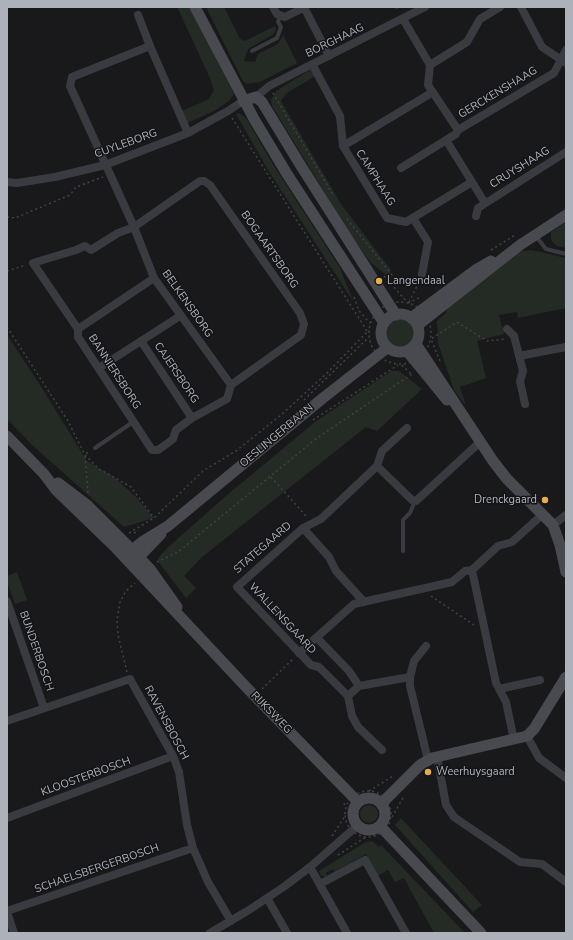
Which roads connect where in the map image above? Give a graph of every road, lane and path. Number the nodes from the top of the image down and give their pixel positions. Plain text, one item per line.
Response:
1 (195, 7) edge
2 (425, 7) edge
3 (500, 7) edge
4 (521, 7) edge
5 (277, 12) edge
6 (138, 14) dead end
7 (403, 19) junction
8 (150, 46) junction
9 (566, 50) edge
10 (252, 51) dead end
11 (330, 56) junction
12 (563, 61) edge
13 (312, 64) junction
14 (430, 65) junction
15 (269, 86) junction
16 (433, 92) junction
17 (256, 97) junction
18 (243, 101) junction
19 (228, 111) junction
20 (458, 130) junction
21 (188, 133) junction
22 (446, 140) junction
23 (343, 146) junction
24 (566, 152) edge
25 (105, 165) junction
26 (401, 168) dead end
27 (109, 174) junction
28 (7, 182) edge
29 (472, 182) junction
30 (335, 199) dead end
31 (485, 203) junction
32 (566, 215) edge
33 (476, 216) dead end
34 (7, 218) edge
35 (414, 218) junction
36 (348, 219) dead end
37 (134, 227) junction
38 (535, 235) junction
39 (566, 254) edge
40 (33, 263) junction
41 (7, 271) edge
42 (422, 274) joint
43 (154, 278) junction
44 (388, 279) dead end
45 (408, 303) dead end
46 (396, 315) junction
47 (180, 316) junction
48 (414, 321) junction
49 (384, 323) junction
50 (7, 327) edge
51 (78, 329) junction
52 (507, 329) dead end
53 (369, 337) dead end
54 (514, 338) junction
55 (431, 339) dead end
56 (141, 341) junction
57 (416, 344) junction
58 (566, 347) edge
59 (387, 348) junction
60 (407, 351) junction
61 (519, 356) junction
62 (398, 365) dead end
63 (99, 368) junction
64 (412, 374) dead end
65 (231, 385) junction
66 (302, 402) dead end
67 (525, 404) dead end
68 (192, 418) junction
69 (465, 420) junction
70 (133, 422) junction
71 (310, 422) dead end
72 (407, 428) dead end
73 (7, 436) edge
74 (480, 442) junction
75 (95, 448) joint
76 (85, 455) junction
77 (377, 466) junction
78 (271, 477) junction
79 (88, 495) dead end
80 (415, 501) junction
81 (543, 514) junction
82 (566, 515) edge
83 (154, 518) junction
84 (313, 523) junction
85 (552, 525) junction
86 (303, 528) junction
87 (141, 530) dead end
88 (129, 533) dead end
89 (134, 533) dead end
90 (403, 551) dead end
91 (133, 556) junction
92 (156, 564) dead end
93 (472, 570) junction
94 (566, 572) edge
95 (136, 582) dead end
96 (237, 587) joint
97 (426, 588) junction
98 (7, 601) edge
99 (249, 601) junction
100 (364, 602) junction
101 (9, 613) edge
102 (483, 626) junction
103 (317, 638) junction
104 (309, 645) junction
105 (426, 646) dead end
106 (299, 653) junction
107 (410, 677) junction
108 (566, 677) edge
109 (130, 679) junction
110 (540, 680) dead end
111 (359, 686) junction
112 (499, 689) junction
113 (267, 694) dead end
114 (348, 696) junction
115 (44, 708) junction
116 (7, 721) edge
117 (527, 736) junction
118 (514, 740) junction
119 (382, 750) dead end
120 (173, 756) junction
121 (432, 758) junction
122 (566, 778) edge
123 (358, 787) dead end
124 (360, 797) junction
125 (381, 804) junction
126 (7, 818) edge
127 (357, 826) junction
128 (380, 826) junction
129 (193, 848) junction
130 (310, 867) junction
131 (566, 882) edge
132 (320, 884) junction
133 (267, 898) junction
134 (7, 911) edge
135 (231, 921) junction
136 (222, 930) edge
137 (14, 933) edge
138 (210, 933) edge
139 (286, 933) edge
140 (347, 933) edge
141 (406, 933) edge
142 (481, 933) edge

1 - 18 street
2 - 7 street, BORGHAAG
3 - 14 street
4 - 12 street
5 - 10 lane
5 - 11 street
6 - 8 street
7 - 11 street, BORGHAAG
7 - 14 street
8 - 21 street
8 - 25 street, BELKENSBORG
9 - 12 street, GERCKENSHAAG
11 - 13 street, BORGHAAG
12 - 20 street, GERCKENSHAAG
13 - 15 street, BORGHAAG
13 - 23 street, CAMPHAAG
14 - 16 street, GERCKENSHAAG
15 - 17 street, BORGHAAG
15 - 30 path
16 - 20 street, GERCKENSHAAG
16 - 23 street, CAMPHAAG
17 - 18 street
17 - 46 street
18 - 19 street, CUYLEBORG
18 - 49 street
19 - 21 street, CUYLEBORG
19 - 83 path
20 - 22 street
21 - 25 street, CUYLEBORG
22 - 26 street
22 - 29 street, CRUYSHAAG
23 - 35 street, CAMPHAAG
24 - 31 street, CRUYSHAAG
25 - 27 street, BELKENSBORG
25 - 28 street, CUYLEBORG
27 - 34 path
27 - 37 street, BELKENSBORG
29 - 31 street, CRUYSHAAG
29 - 35 street, CAMPHAAG
31 - 33 street, CRUYSHAAG
32 - 38 street
35 - 42 street
36 - 44 path
37 - 40 street
37 - 43 street, BELKENSBORG
37 - 65 street, BOGAARTSBORG
38 - 39 lane
38 - 48 street
40 - 41 path
40 - 51 street
42 - 45 path
43 - 47 street, BELKENSBORG
43 - 51 street, BANNIERSBORG
46 - 48 street
46 - 49 street
47 - 56 street, CAJERSBORG
47 - 65 street, BELKENSBORG
48 - 57 street
49 - 59 street
50 - 76 path
51 - 63 street, BANNIERSBORG
52 - 54 street
53 - 66 path
54 - 55 path
54 - 61 street
56 - 63 street, CAJERSBORG
56 - 68 street, CAJERSBORG
57 - 60 street
57 - 69 street
58 - 61 street
59 - 60 street
59 - 91 street, OESLINGERBAAN
60 - 69 street
61 - 67 street
62 - 71 path
63 - 70 street, BANNIERSBORG
64 - 78 path
65 - 68 street, BANNIERSBORG
68 - 70 street, BANNIERSBORG
69 - 74 street
70 - 75 lane, BANNIERSBORG
72 - 77 street, STATEGAARD
73 - 91 street, RIJKSWEG
74 - 80 street
74 - 81 street
75 - 76 path
76 - 79 path
76 - 83 path
77 - 80 street
77 - 84 street, STATEGAARD
78 - 84 path
78 - 92 path
80 - 90 lane
81 - 85 street
81 - 93 street
82 - 85 street
83 - 88 path
84 - 86 street, STATEGAARD
85 - 94 street
86 - 96 street, STATEGAARD
86 - 100 street
87 - 89 path
91 - 124 street, RIJKSWEG
93 - 97 street
93 - 102 street
95 - 109 path
96 - 99 street, WALLENSGAARD
97 - 100 street
97 - 102 path
98 - 101 street, BUNDERBOSCH
99 - 104 path
99 - 106 street, WALLENSGAARD
100 - 103 street
101 - 115 street, BUNDERBOSCH
102 - 112 street
103 - 104 street
103 - 111 street, WALLENSGAARD
104 - 106 street
105 - 107 street
106 - 113 path
106 - 114 street, WALLENSGAARD
107 - 111 street
107 - 121 street
108 - 117 street
109 - 115 street, RAVENSBOSCH
109 - 120 street, RAVENSBOSCH
110 - 112 street
111 - 114 street
112 - 118 street
114 - 119 street
115 - 116 street, RAVENSBOSCH
117 - 118 street
117 - 122 street
118 - 121 street
120 - 126 street, KLOOSTERBOSCH
120 - 129 street, RAVENSBOSCH
121 - 125 street
121 - 131 street
123 - 124 path
124 - 125 street
124 - 127 street
125 - 128 street
127 - 128 street
127 - 130 street
128 - 142 street
129 - 134 street, SCHAELSBERGERBOSCH
129 - 135 street, RAVENSBOSCH
130 - 132 street
130 - 133 street
132 - 140 street
132 - 141 street
133 - 135 street
133 - 139 street
134 - 137 street
135 - 136 street
136 - 138 street

